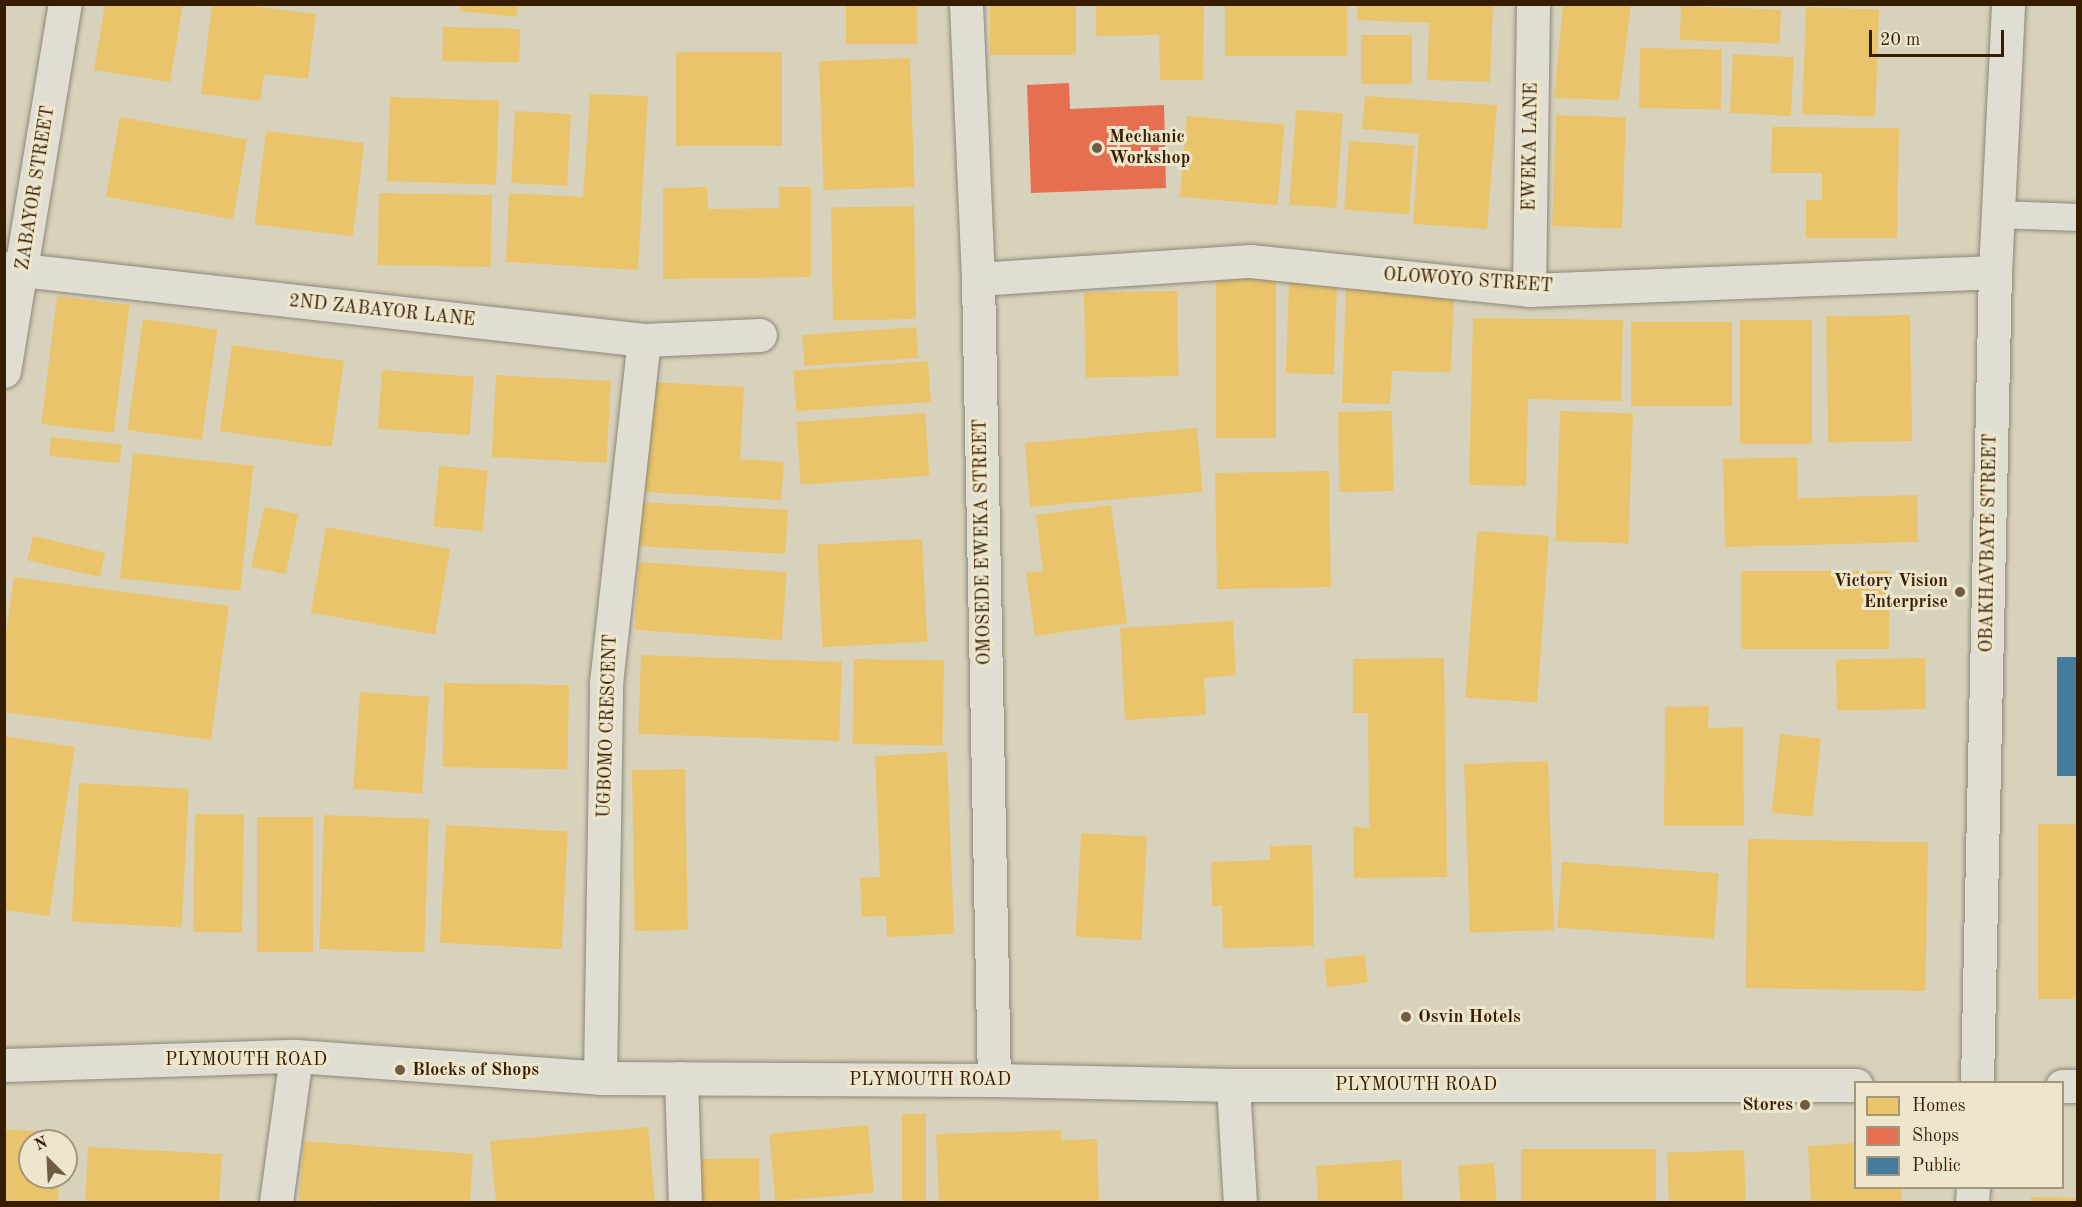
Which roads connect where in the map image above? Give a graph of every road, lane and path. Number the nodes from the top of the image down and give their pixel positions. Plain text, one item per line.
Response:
1 (65, 4) edge
2 (966, 4) edge
3 (1533, 4) edge
4 (2008, 4) edge
5 (1998, 214) junction
6 (2078, 217) edge
7 (14, 270) edge
8 (1995, 272) junction
9 (978, 279) junction
10 (1529, 290) junction
11 (760, 335) dead end
12 (644, 340) junction
13 (4, 371) edge
14 (296, 1056) junction
15 (4, 1065) edge
16 (600, 1078) junction
17 (681, 1078) junction
18 (994, 1080) junction
19 (1977, 1081) edge
20 (1233, 1085) junction
21 (1854, 1085) edge
22 (276, 1203) edge
23 (685, 1203) edge
24 (1240, 1203) edge

1 - 7 street, ZABAYOR STREET
2 - 9 street, OMOSEDE EWEKA STREET
3 - 10 street, EWEKA LANE
4 - 5 street, OBAKHAVBAYE STREET
5 - 6 lane
5 - 8 street, OBAKHAVBAYE STREET
7 - 12 street, 2ND ZABAYOR LANE
7 - 13 street, ZABAYOR STREET
8 - 10 street, OLOWOYO STREET
8 - 19 street, OBAKHAVBAYE STREET
9 - 10 street, OLOWOYO STREET
9 - 18 street, OMOSEDE EWEKA STREET
11 - 12 street, 2ND ZABAYOR LANE
12 - 16 street, UGBOMO CRESCENT
14 - 15 street, PLYMOUTH ROAD
14 - 16 street, PLYMOUTH ROAD
14 - 22 street
16 - 17 street, PLYMOUTH ROAD
17 - 18 street, PLYMOUTH ROAD
17 - 23 street
18 - 20 street, PLYMOUTH ROAD
20 - 21 street, PLYMOUTH ROAD
20 - 24 street

